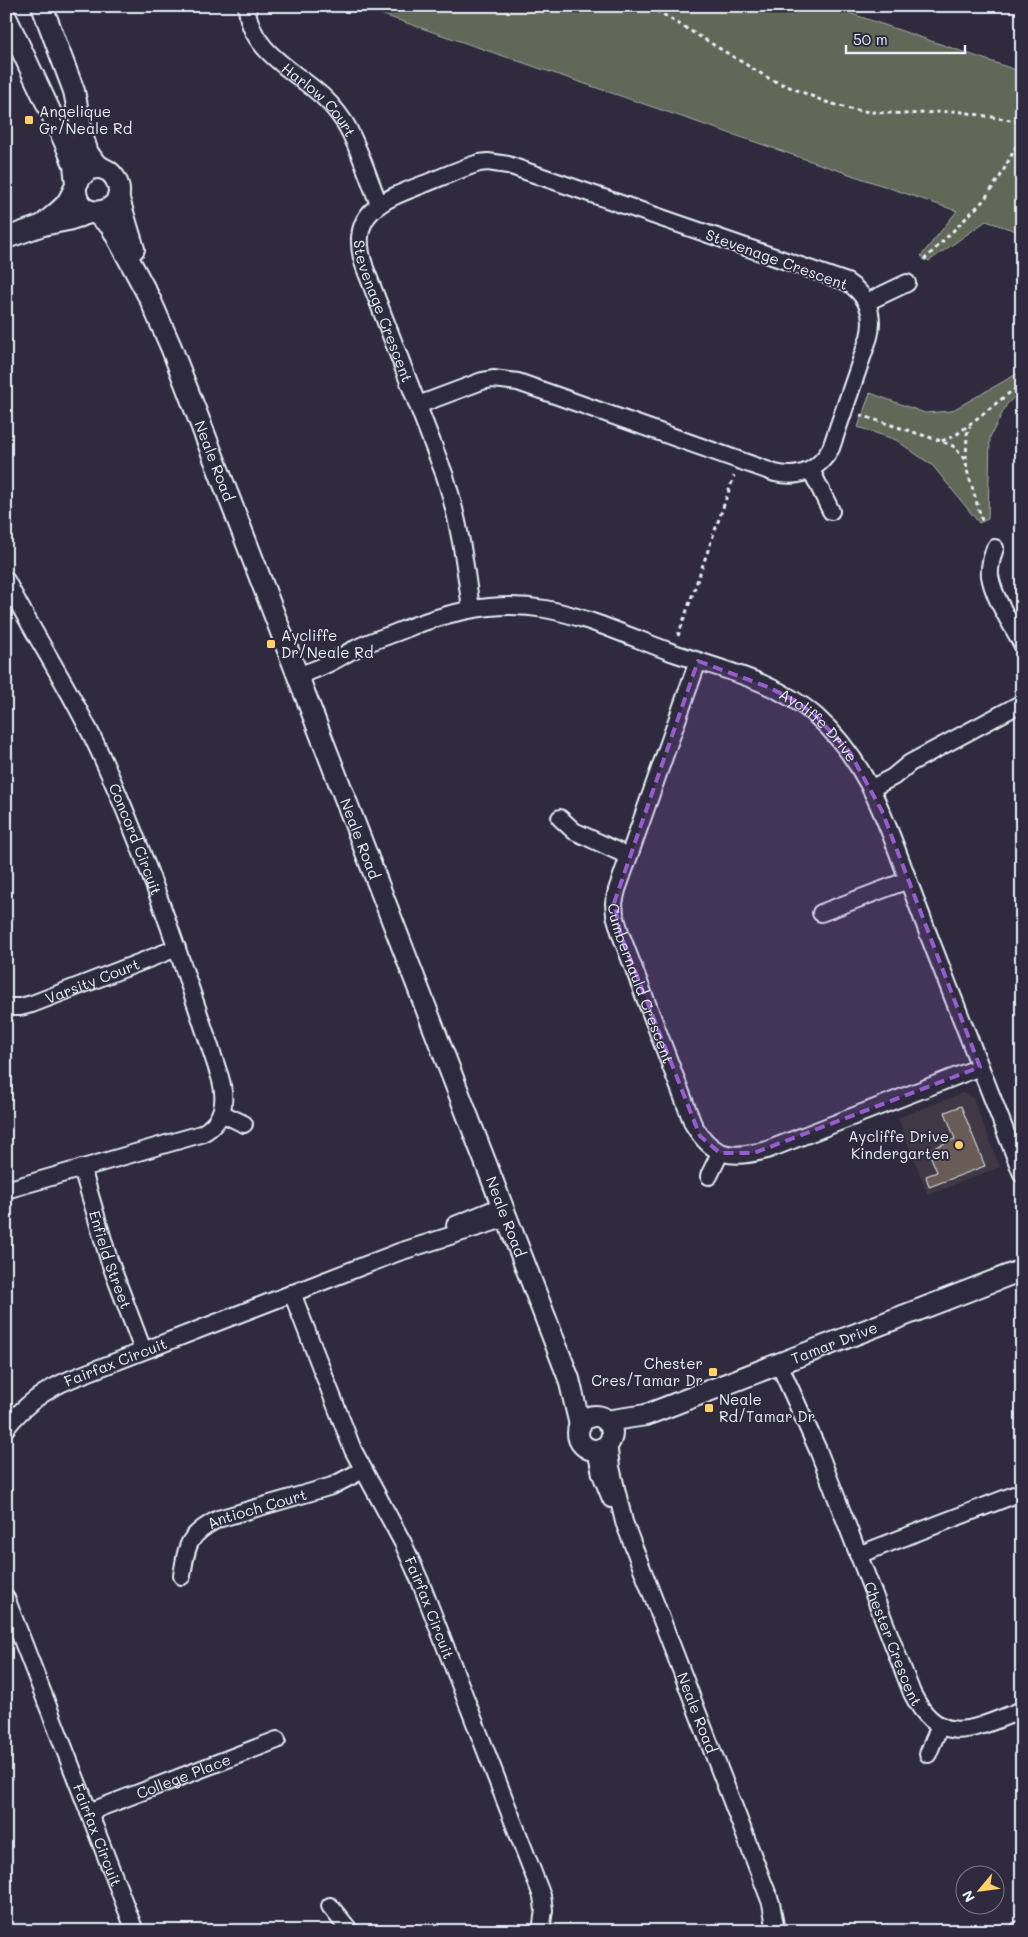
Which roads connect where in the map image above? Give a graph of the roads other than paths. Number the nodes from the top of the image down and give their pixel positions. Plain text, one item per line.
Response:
1 (42, 6) edge
2 (247, 6) edge
3 (6, 17) edge
4 (104, 169) junction
5 (76, 185) junction
6 (118, 196) junction
7 (379, 204) junction
8 (93, 212) junction
9 (42, 224) junction
10 (6, 238) edge
11 (907, 283) dead end
12 (150, 299) junction
13 (867, 302) junction
14 (418, 405) junction
15 (811, 470) junction
16 (831, 511) dead end
17 (994, 548) dead end
18 (6, 580) edge
19 (471, 608) junction
20 (1022, 644) edge
21 (698, 661) junction
22 (296, 671) junction
23 (1022, 703) edge
24 (869, 783) junction
25 (560, 818) dead end
26 (628, 856) junction
27 (908, 880) junction
28 (821, 913) dead end
29 (177, 948) junction
30 (6, 1007) edge
31 (980, 1067) junction
32 (221, 1113) junction
33 (244, 1124) dead end
34 (720, 1153) junction
35 (82, 1168) junction
36 (1022, 1174) edge
37 (709, 1176) dead end
38 (6, 1190) edge
39 (505, 1212) junction
40 (1022, 1270) edge
41 (292, 1293) junction
42 (143, 1350) junction
43 (784, 1362) junction
44 (6, 1428) edge
45 (599, 1432) junction
46 (363, 1470) junction
47 (1022, 1492) edge
48 (858, 1555) junction
49 (182, 1576) dead end
50 (6, 1598) edge
51 (1022, 1710) edge
52 (940, 1725) junction
53 (277, 1740) dead end
54 (928, 1754) dead end
55 (90, 1812) junction
56 (771, 1903) junction
57 (330, 1906) dead end
58 (1022, 1929) edge
59 (135, 1931) edge
60 (350, 1931) edge
61 (541, 1931) edge
62 (776, 1931) edge
63 (787, 1931) edge
64 (1018, 1931) edge

1 - 4 street
2 - 7 street, Harlow Court
3 - 5 street
4 - 5 street
4 - 6 street
5 - 8 street
5 - 9 street
6 - 8 street
6 - 12 street, Neale Road
7 - 13 street, Stevenage Crescent
7 - 14 street, Stevenage Crescent
8 - 9 street
8 - 12 street, Neale Road
9 - 10 street
11 - 13 street
12 - 22 street, Neale Road
13 - 15 street
14 - 15 street
14 - 19 street, Stevenage Crescent
15 - 16 street
17 - 20 street
18 - 29 street, Concord Circuit
19 - 21 street, Aycliffe Drive
19 - 22 street, Aycliffe Drive
21 - 24 street, Aycliffe Drive
21 - 26 street, Cumbernauld Crescent
22 - 39 street, Neale Road
23 - 24 street
24 - 27 street, Aycliffe Drive
25 - 26 street
26 - 34 street, Cumbernauld Crescent
27 - 28 street
27 - 31 street, Aycliffe Drive
29 - 30 street, Varsity Court
29 - 32 street, Concord Circuit
31 - 34 street
31 - 36 street, Aycliffe Drive
32 - 33 street
32 - 35 street
34 - 37 street
35 - 38 street
35 - 42 street, Enfield Street
39 - 41 street, Fairfax Circuit
39 - 45 street, Neale Road
40 - 43 street, Tamar Drive
41 - 42 street, Fairfax Circuit
41 - 46 street, Fairfax Circuit
42 - 44 street, Fairfax Circuit
43 - 45 street, Tamar Drive
43 - 48 street, Chester Crescent
45 - 56 street, Neale Road
46 - 49 street, Antioch Court
46 - 61 street, Fairfax Circuit
47 - 48 street
48 - 52 street, Chester Crescent
50 - 55 street, Fairfax Circuit
51 - 52 street, Chester Crescent
52 - 54 street
53 - 55 street, College Place
55 - 59 street, Fairfax Circuit
56 - 62 street, Neale Road
56 - 63 street, Neale Road
57 - 60 street
58 - 64 street

